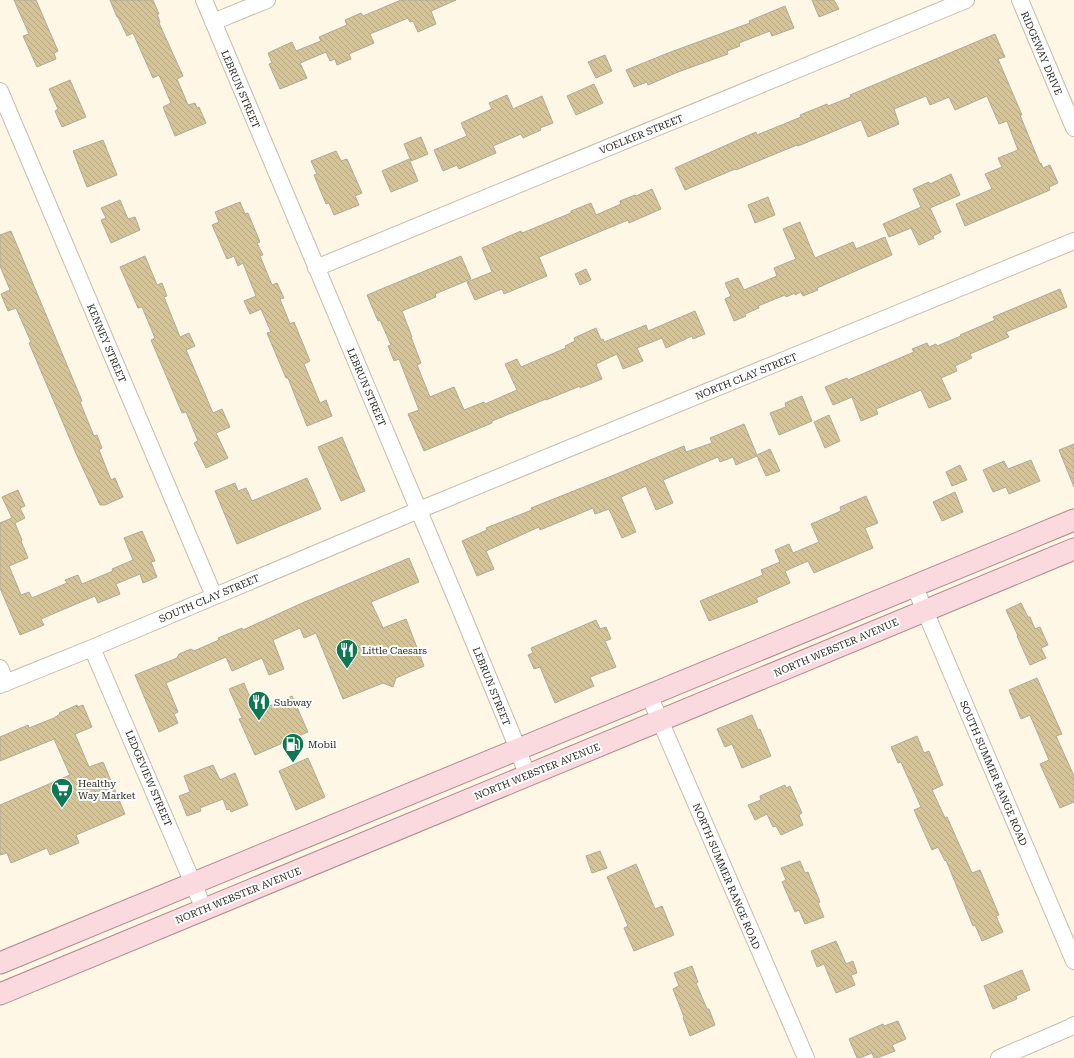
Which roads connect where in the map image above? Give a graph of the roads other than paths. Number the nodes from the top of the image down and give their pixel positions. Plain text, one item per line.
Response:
1 (204, 0) edge
2 (267, 0) edge
3 (966, 0) edge
4 (1020, 0) edge
5 (213, 22) junction
6 (0, 91) edge
7 (1074, 128) edge
8 (1074, 241) edge
9 (316, 268) junction
10 (418, 510) junction
11 (1074, 520) edge
12 (1074, 549) edge
13 (914, 585) junction
14 (214, 596) junction
15 (925, 611) junction
16 (92, 648) junction
17 (2, 679) edge
18 (649, 695) junction
19 (660, 720) junction
20 (518, 749) junction
21 (527, 775) junction
22 (193, 883) junction
23 (204, 909) junction
24 (1074, 961) edge
25 (0, 963) edge
26 (0, 994) edge
27 (1074, 1025) edge
28 (806, 1058) edge
29 (999, 1058) edge

1 - 5 street, LEBRUN STREET
2 - 5 street
3 - 9 street, VOELKER STREET
4 - 7 street, RIDGEWAY DRIVE
5 - 9 street, LEBRUN STREET
6 - 14 street, KENNEY STREET
8 - 10 street, NORTH CLAY STREET
9 - 10 street, LEBRUN STREET
10 - 14 street, SOUTH CLAY STREET
10 - 20 street, LEBRUN STREET
11 - 13 main road
12 - 15 main road, NORTH WEBSTER AVENUE
13 - 15 street, SOUTH SUMMER RANGE ROAD
13 - 18 main road
14 - 16 street, SOUTH CLAY STREET
15 - 19 main road, NORTH WEBSTER AVENUE
15 - 24 street, SOUTH SUMMER RANGE ROAD
16 - 17 street, SOUTH CLAY STREET
16 - 22 street, LEDGEVIEW STREET
18 - 19 street, NORTH SUMMER RANGE ROAD
18 - 20 main road
19 - 21 main road, NORTH WEBSTER AVENUE
19 - 28 street, NORTH SUMMER RANGE ROAD
20 - 21 street, LEBRUN STREET
20 - 22 main road
21 - 23 main road, NORTH WEBSTER AVENUE
22 - 23 street, LEDGEVIEW STREET
22 - 25 main road
23 - 26 main road, NORTH WEBSTER AVENUE
27 - 29 street

